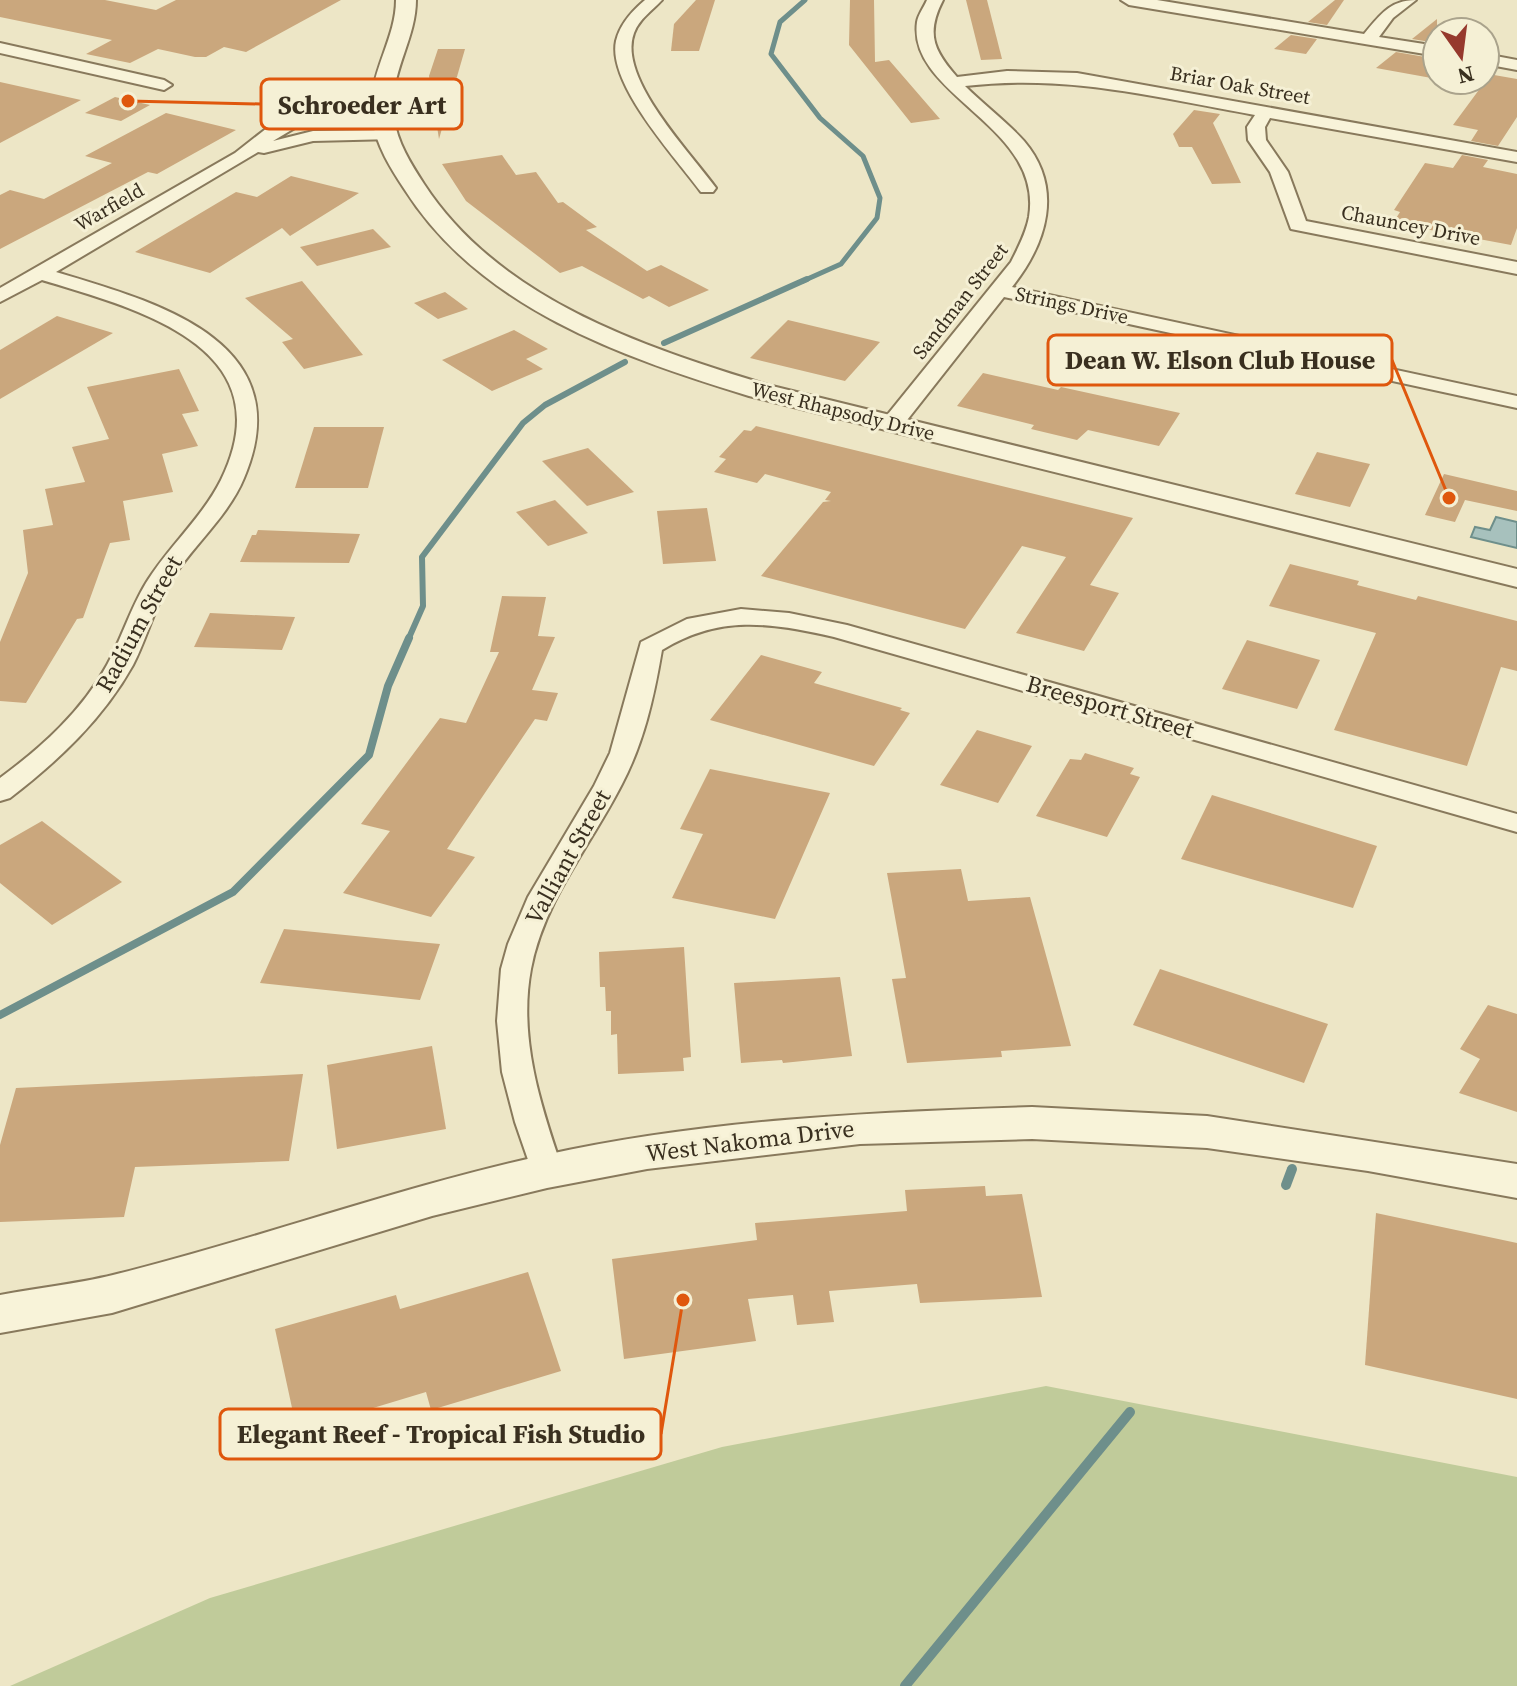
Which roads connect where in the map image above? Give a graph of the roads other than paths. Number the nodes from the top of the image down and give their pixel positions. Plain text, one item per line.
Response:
1 (406, 0) edge
2 (654, 0) edge
3 (935, 0) edge
4 (1129, 0) edge
5 (1408, 0) edge
6 (1157, 2) edge
7 (1368, 40) junction
8 (0, 48) edge
9 (1421, 48) edge
10 (954, 82) junction
11 (164, 85) dead end
12 (382, 87) junction
13 (1266, 111) junction
14 (388, 135) junction
15 (241, 157) junction
16 (1517, 157) edge
17 (707, 188) dead end
18 (1517, 268) edge
19 (39, 273) junction
20 (1001, 290) junction
21 (0, 296) edge
22 (1517, 402) edge
23 (892, 424) junction
24 (1517, 578) edge
25 (699, 621) joint
26 (0, 792) edge
27 (1517, 823) edge
28 (547, 1171) junction
29 (1517, 1181) edge
30 (0, 1314) edge

1 - 12 street, West Rhapsody Drive
2 - 17 street
3 - 10 street, Sandman Street
4 - 6 street
5 - 7 street
6 - 7 street
7 - 9 street
8 - 11 street
10 - 13 street, Briar Oak Street
10 - 20 street, Sandman Street
12 - 14 street, West Rhapsody Drive
12 - 15 street, Warfield
13 - 16 street, Briar Oak Street
13 - 18 street, Chauncey Drive
14 - 15 street, Warfield
14 - 23 street, West Rhapsody Drive
15 - 19 street, Warfield
19 - 21 street, Warfield
19 - 26 street, Radium Street
20 - 22 street, Strings Drive
20 - 23 street, Sandman Street
23 - 24 street, West Rhapsody Drive
25 - 27 street, Breesport Street
25 - 28 street, Valliant Street
28 - 29 street, West Nakoma Drive
28 - 30 street, West Nakoma Drive

